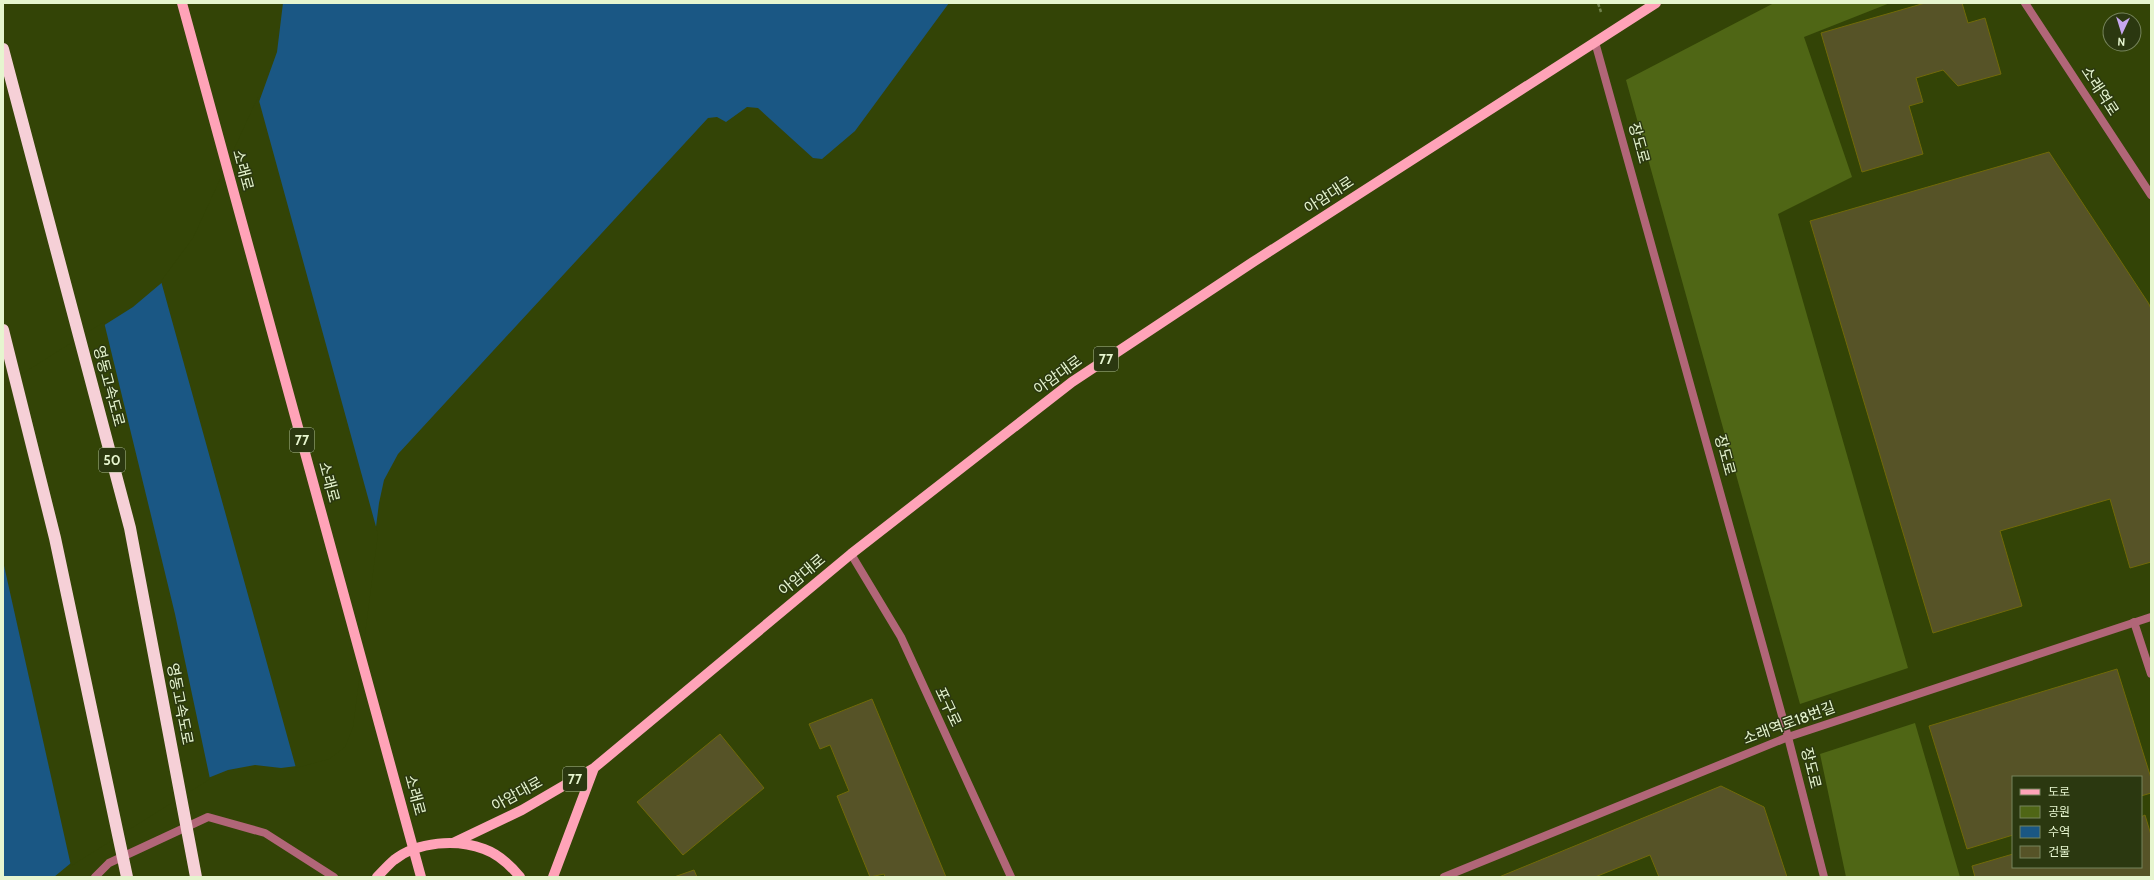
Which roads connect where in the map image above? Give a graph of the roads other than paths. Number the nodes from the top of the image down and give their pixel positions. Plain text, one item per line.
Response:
1 (182, 3) edge
2 (1656, 3) edge
3 (2025, 3) edge
4 (1595, 42) junction
5 (3, 49) edge
6 (2151, 195) edge
7 (3, 330) edge
8 (851, 554) junction
9 (2151, 617) edge
10 (2134, 622) junction
11 (2151, 674) edge
12 (1788, 737) junction
13 (594, 768) junction
14 (453, 842) junction
15 (95, 877) edge
16 (127, 877) edge
17 (196, 877) edge
18 (334, 877) edge
19 (377, 877) edge
20 (422, 877) edge
21 (520, 877) edge
22 (553, 877) edge
23 (1011, 877) edge
24 (1444, 877) edge
25 (1824, 877) edge

1 - 20 main road, 소래로 / 77, bridge
2 - 4 main road, 아암대로 / 77
3 - 6 street, 소래역로
4 - 8 main road, 아암대로 / 77
4 - 12 street, 장도로
5 - 17 highway, 영동고속도로 / 50, bridge
7 - 16 highway, bridge
8 - 13 main road, 아암대로 / 77
8 - 23 street, 포구로
9 - 10 street, 소래역로18번길
10 - 11 street
10 - 12 street, 소래역로18번길
12 - 24 street, 소래역로18번길
12 - 25 street, 장도로
13 - 14 main road, 아암대로 / 77
13 - 22 main road, 아암대로 / 77
14 - 19 main road, 77
14 - 21 main road, 77
15 - 18 street

